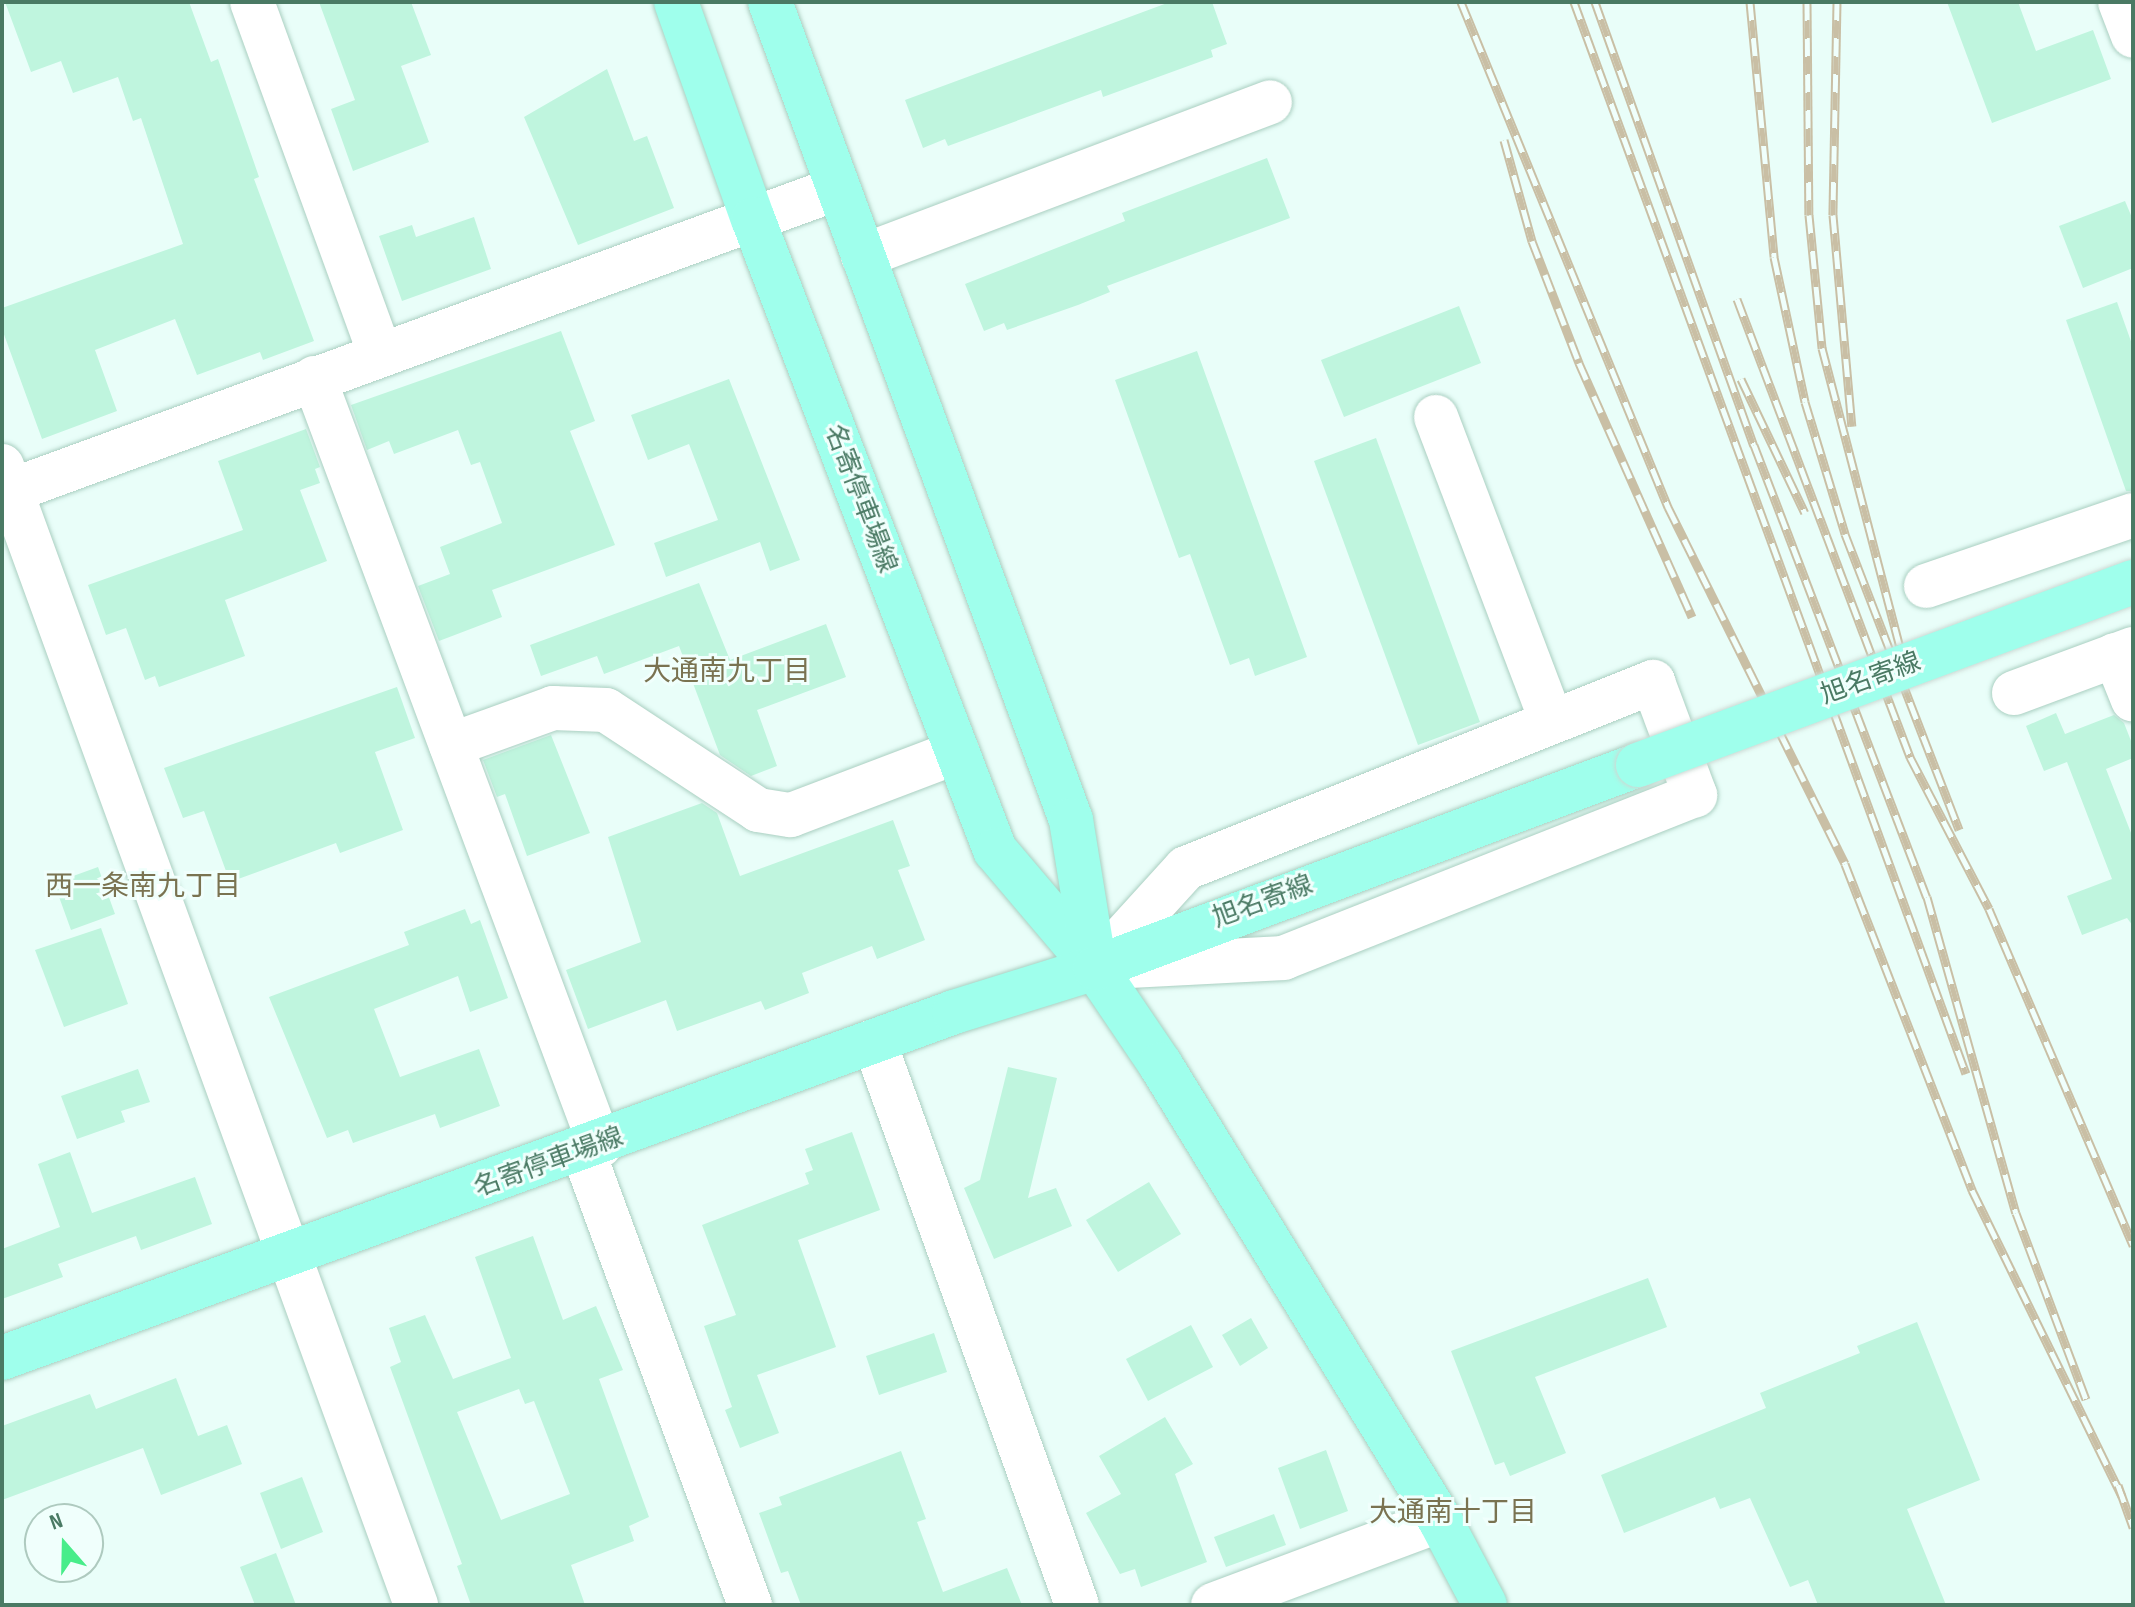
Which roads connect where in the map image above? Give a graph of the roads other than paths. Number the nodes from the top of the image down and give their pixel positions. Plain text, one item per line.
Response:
1 (252, 2) edge
2 (676, 2) edge
3 (770, 2) edge
4 (2120, 2) edge
5 (2133, 36) edge
6 (1270, 102) dead end
7 (838, 188) junction
8 (753, 219) junction
9 (863, 256) junction
10 (380, 353) junction
11 (314, 378) junction
12 (1436, 417) dead end
13 (5, 484) edge
14 (2133, 515) edge
15 (2133, 582) edge
16 (1926, 586) dead end
17 (2124, 652) edge
18 (2014, 693) dead end
19 (2133, 700) edge
20 (1551, 719) junction
21 (451, 745) junction
22 (957, 752) junction
23 (1095, 968) junction
24 (874, 1041) junction
25 (591, 1148) junction
26 (291, 1255) junction
27 (2, 1358) edge
28 (1440, 1520) junction
29 (416, 1605) edge
30 (750, 1605) edge
31 (1077, 1605) edge
32 (1213, 1605) edge
33 (1485, 1605) edge

1 - 10 street
2 - 8 main road, 名寄停車場線
3 - 7 main road
4 - 5 street
6 - 9 street
7 - 8 street
7 - 9 main road
8 - 10 street
8 - 22 main road, 名寄停車場線
9 - 23 main road
10 - 11 street
11 - 13 street
11 - 21 street
12 - 20 street
13 - 26 street
14 - 16 street
15 - 23 main road, 旭名寄線, bridge
17 - 18 street
17 - 19 street
20 - 23 street
20 - 23 street
21 - 22 street
21 - 25 street
22 - 23 main road, 名寄停車場線
23 - 24 main road, 名寄停車場線
23 - 28 main road
24 - 25 main road, 名寄停車場線
24 - 31 street
25 - 26 main road, 名寄停車場線
25 - 30 street
26 - 27 main road, 名寄停車場線
26 - 29 street
28 - 32 street
28 - 33 main road

